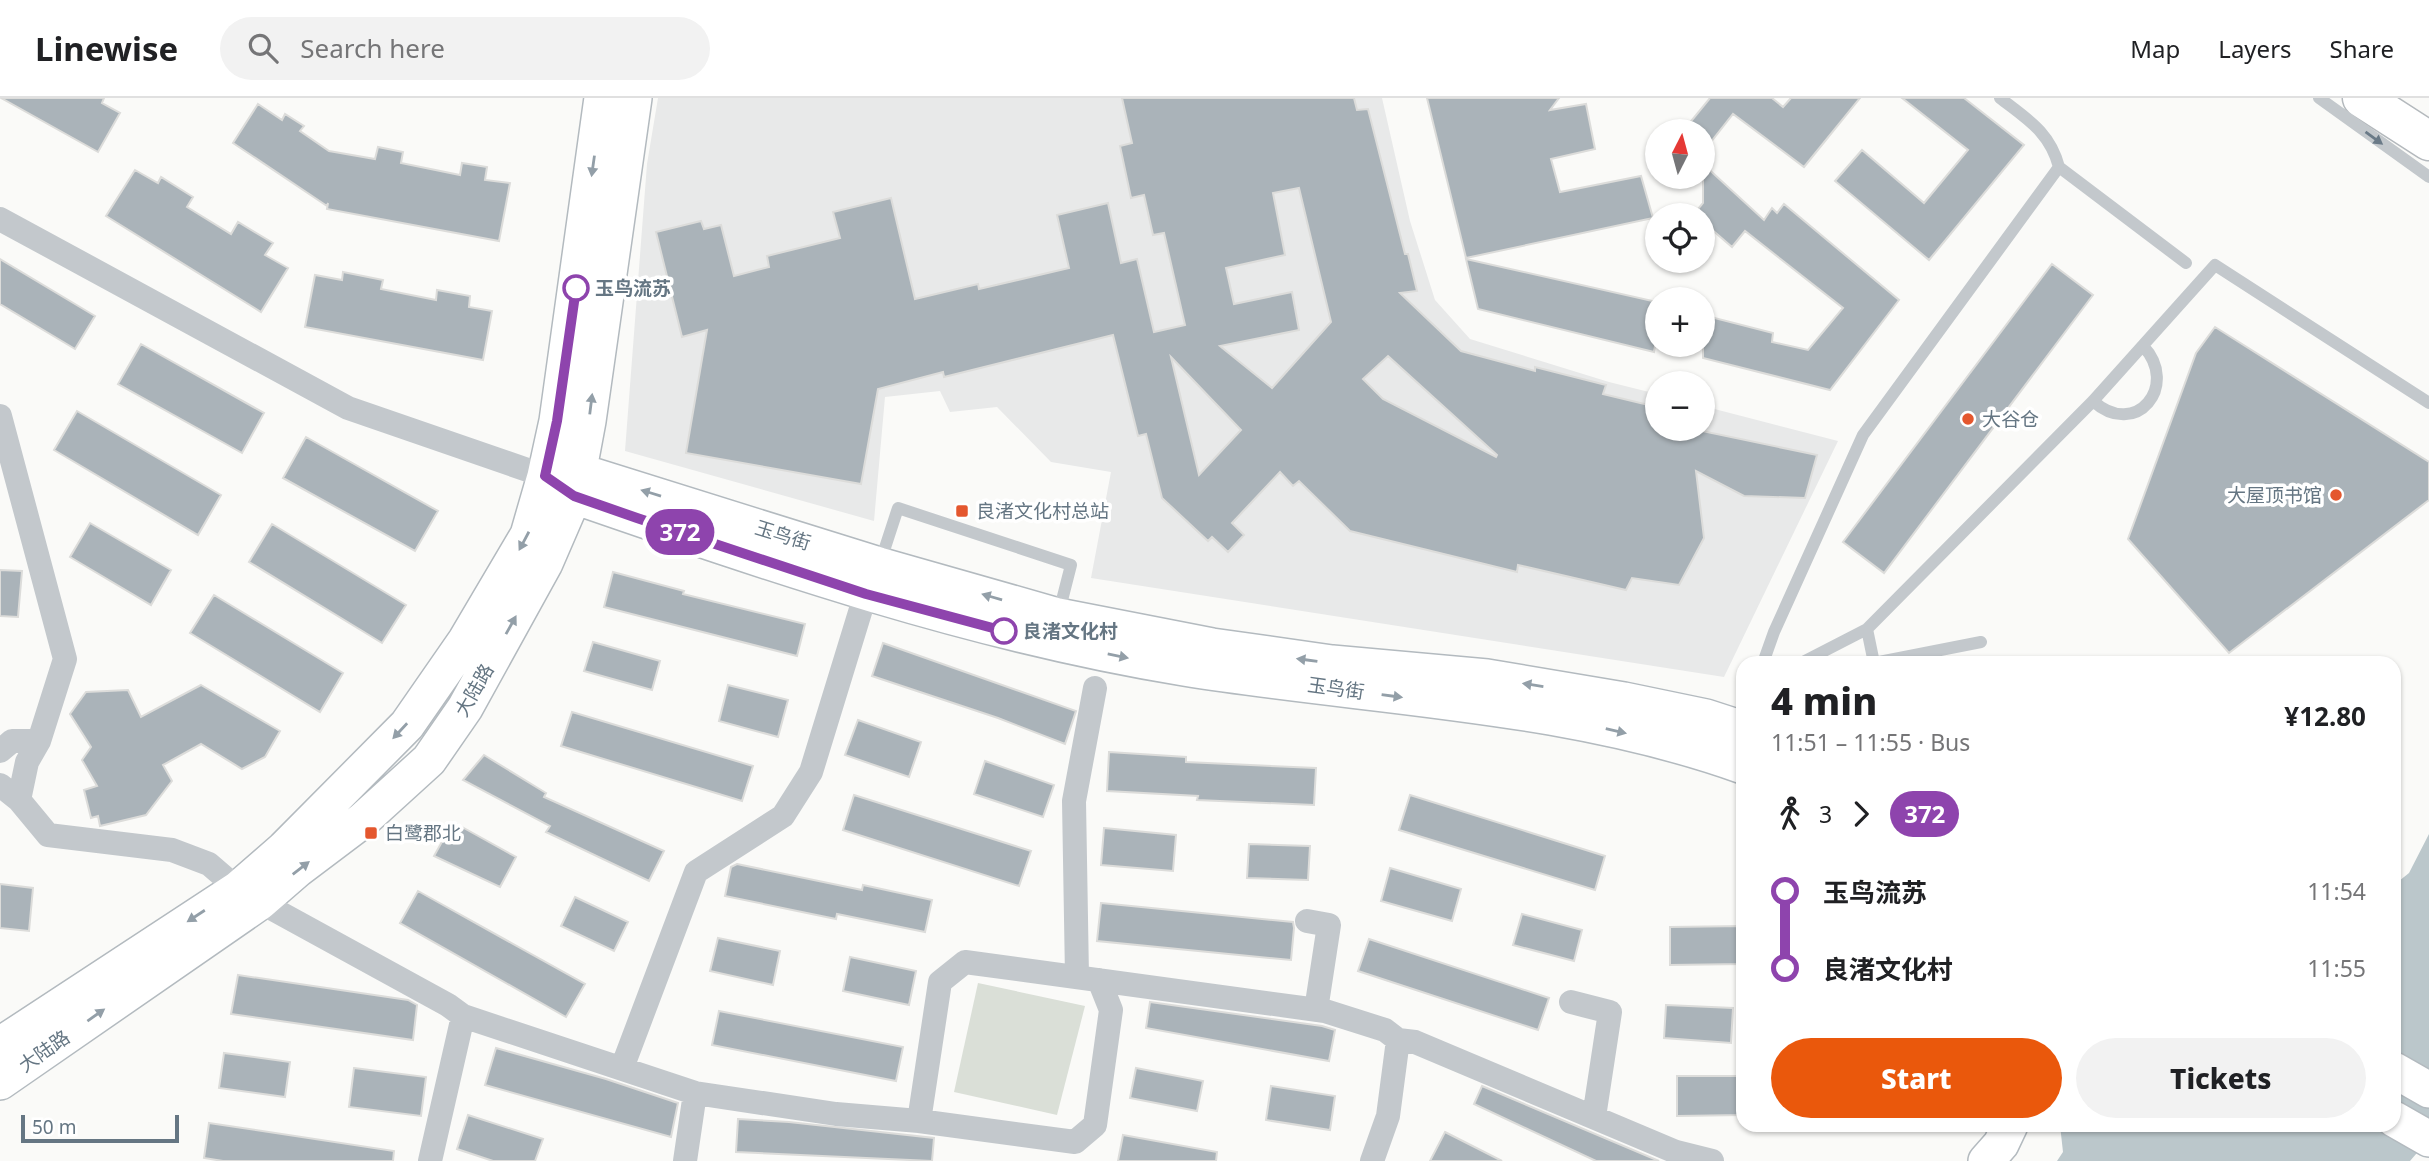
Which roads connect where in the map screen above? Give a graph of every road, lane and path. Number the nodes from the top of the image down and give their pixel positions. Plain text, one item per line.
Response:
1 (602, 98) edge
2 (634, 98) edge
3 (2000, 98) edge
4 (2319, 98) edge
5 (2362, 98) edge
6 (2429, 141) edge
7 (2059, 167) junction
8 (2429, 177) edge
9 (0, 219) edge
10 (2186, 263) dead end
11 (2143, 346) junction
12 (2093, 401) junction
13 (2429, 403) edge
14 (0, 416) edge
15 (566, 481) junction
16 (879, 565) junction
17 (861, 609) dead end
18 (1054, 629) junction
19 (1867, 629) junction
20 (1981, 642) dead end
21 (1765, 656) edge
22 (1815, 656) edge
23 (1873, 656) edge
24 (1910, 656) edge
25 (1095, 688) dead end
26 (38, 741) junction
27 (1736, 743) edge
28 (0, 751) edge
29 (9, 793) edge
30 (249, 895) junction
31 (1307, 920) dead end
32 (1088, 979) junction
33 (1571, 1002) dead end
34 (1316, 1010) junction
35 (463, 1016) junction
36 (1398, 1040) junction
37 (0, 1045) edge
38 (621, 1068) junction
39 (2401, 1074) edge
40 (0, 1082) edge
41 (2429, 1090) edge
42 (695, 1093) junction
43 (1594, 1117) junction
44 (919, 1121) junction
45 (2401, 1123) edge
46 (2007, 1132) edge
47 (2429, 1139) edge
48 (430, 1161) edge
49 (685, 1161) edge
50 (1372, 1161) edge
51 (1712, 1161) edge
52 (1986, 1161) edge

1 -> 15 main road, 大陆路
15 -> 2 main road, 大陆路
3 - 7 lane
4 -> 8 lane
5 - 6 highway
7 - 10 lane
7 - 21 lane
9 - 15 street
11 - 12 lane
11 - 12 lane
11 - 13 lane
12 - 19 lane
14 - 26 street
16 -> 15 main road, 玉鸟街
15 - 18 main road, 玉鸟街
15 - 30 main road, 大陆路
18 -> 16 main road, 玉鸟街
16 - 18 lane
17 - 38 street
18 - 27 main road, 玉鸟街
19 - 22 lane
19 - 23 lane
20 - 24 lane
25 - 32 street
26 - 28 street
26 - 29 street
29 - 30 street
30 - 35 street
30 -> 37 main road, 大陆路
40 -> 30 main road, 大陆路
31 - 34 street
32 - 34 street
32 - 44 street
32 - 44 street
33 - 43 street
34 - 36 street
35 - 38 street
35 - 48 street
36 - 43 street
36 - 50 street
38 - 42 street
39 - 41 main road
42 - 44 street
42 - 49 street
43 - 51 street
45 - 47 main road
46 - 52 main road

